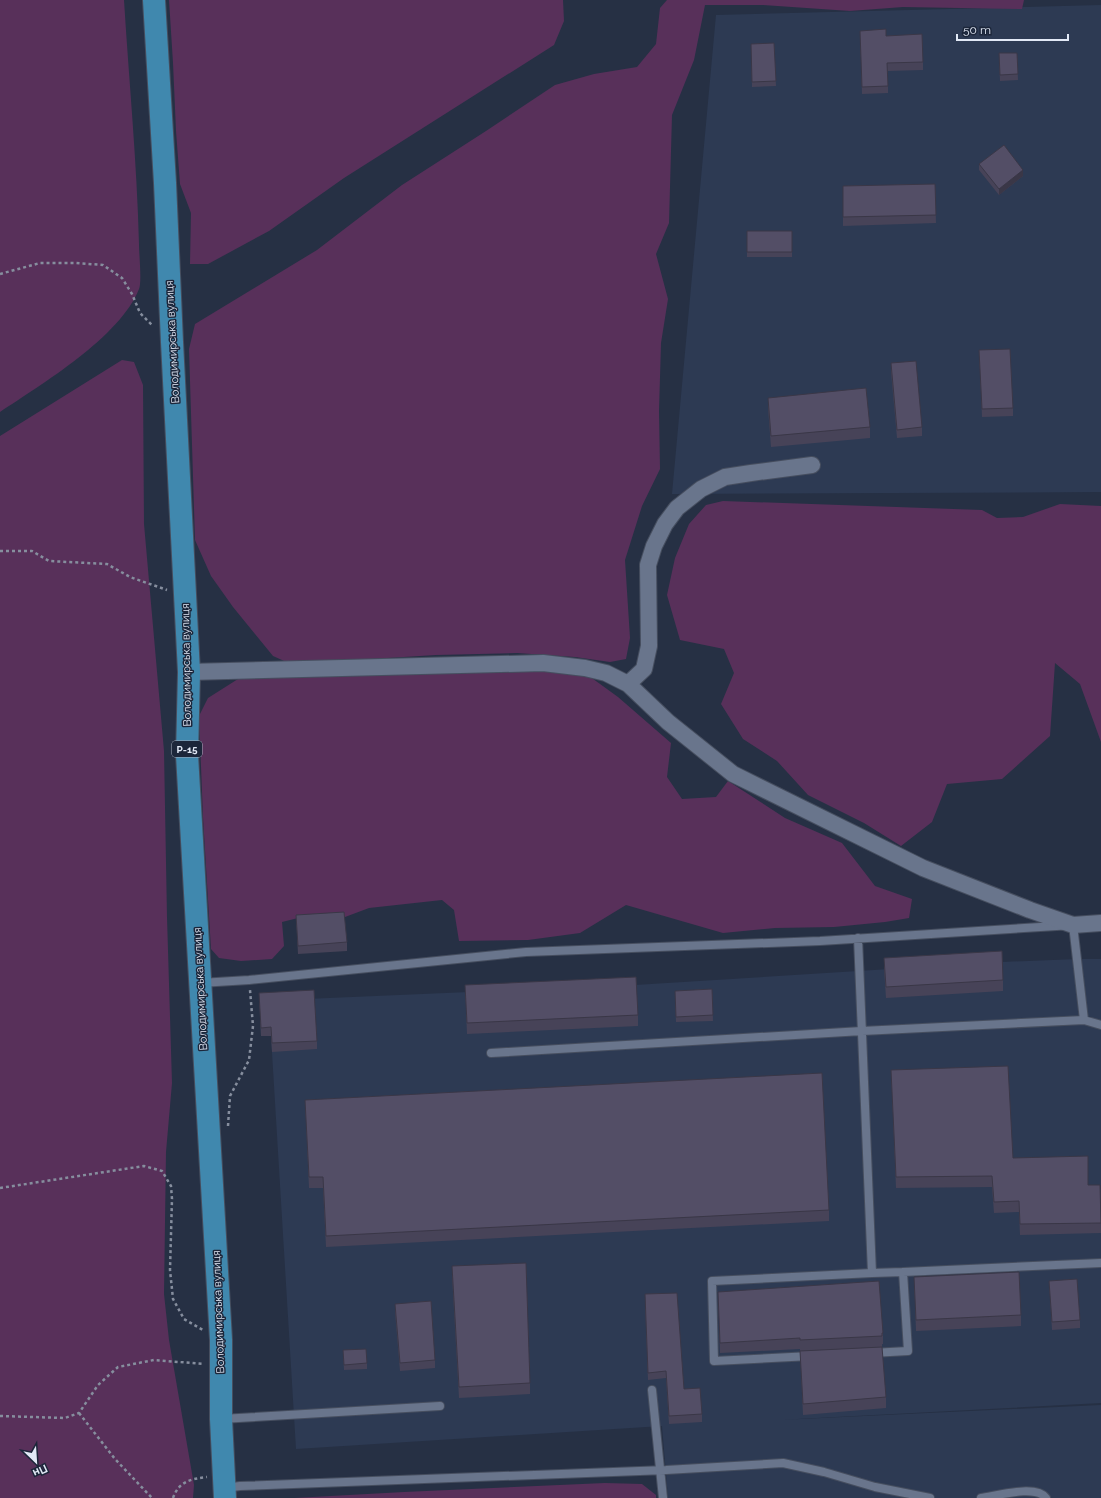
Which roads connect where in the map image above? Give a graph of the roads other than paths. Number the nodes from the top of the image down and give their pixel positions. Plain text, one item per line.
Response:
1 (154, 0) edge
2 (812, 465) dead end
3 (188, 672) junction
4 (628, 684) junction
5 (1101, 923) edge
6 (1073, 925) junction
7 (858, 938) junction
8 (199, 983) junction
9 (1084, 1020) junction
10 (1101, 1025) edge
11 (862, 1031) junction
12 (491, 1053) dead end
13 (1101, 1263) edge
14 (903, 1272) junction
15 (872, 1274) junction
16 (862, 1353) edge
17 (823, 1355) edge
18 (652, 1390) dead end
19 (440, 1406) dead end
20 (221, 1419) junction
21 (660, 1470) junction
22 (224, 1488) edge
23 (663, 1498) edge
24 (930, 1498) edge
25 (981, 1498) edge
26 (1046, 1498) edge

1 - 3 main road, Володимирська вулиця / Р-15
2 - 4 street
3 - 4 street
3 - 8 main road, Володимирська вулиця / Р-15
4 - 6 street
5 - 6 street
6 - 7 lane
6 - 9 lane
7 - 8 lane
7 - 11 lane
8 - 20 main road, Володимирська вулиця / Р-15
9 - 10 lane
9 - 11 lane
11 - 12 lane
11 - 15 lane
13 - 14 lane
14 - 15 lane
14 - 16 lane
15 - 17 lane
18 - 21 lane
19 - 20 lane
20 - 22 main road, Володимирська вулиця / Р-15
21 - 22 lane
21 - 23 lane
21 - 24 lane
25 - 26 lane

